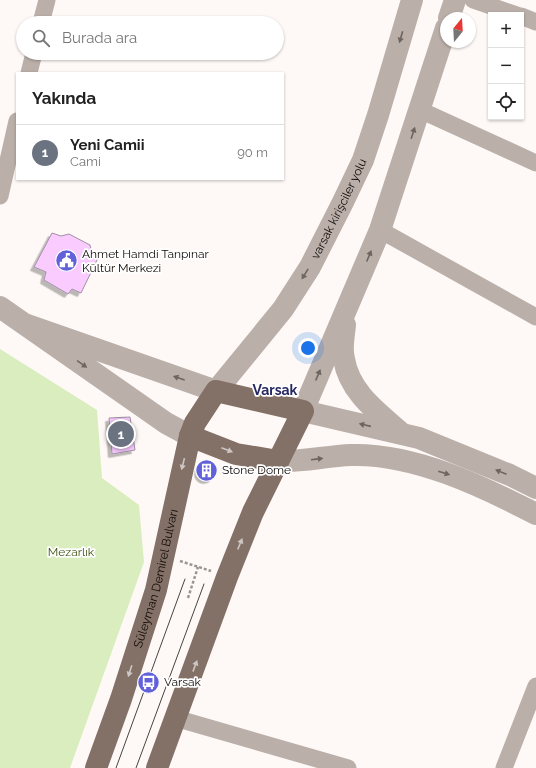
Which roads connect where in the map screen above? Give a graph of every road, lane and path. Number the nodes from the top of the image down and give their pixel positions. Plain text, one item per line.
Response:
1 (412, 0) edge
2 (455, 0) edge
3 (473, 0) edge
4 (42, 1) edge
5 (451, 12) edge
6 (508, 12) edge
7 (41, 16) edge
8 (524, 17) edge
9 (536, 22) edge
10 (440, 47) edge
11 (32, 60) edge
12 (29, 72) edge
13 (420, 110) junction
14 (16, 123) edge
15 (6, 139) edge
16 (536, 163) edge
17 (0, 196) edge
18 (380, 230) junction
19 (348, 305) junction
20 (0, 307) edge
21 (536, 317) edge
22 (27, 325) junction
23 (216, 391) junction
24 (302, 411) junction
25 (402, 433) junction
26 (190, 436) junction
27 (278, 461) junction
28 (536, 488) edge
29 (536, 514) edge
30 (164, 556) junction
31 (198, 567) junction
32 (227, 576) junction
33 (188, 598) dead end
34 (536, 686) edge
35 (176, 718) junction
36 (96, 768) edge
37 (157, 768) edge
38 (348, 768) edge
39 (504, 768) edge

1 -> 23 street, varsak kirişciler yolu
2 - 5 street
3 - 6 street
4 - 7 street
8 - 9 street
10 - 13 street
11 - 12 street
13 - 16 street
18 -> 13 street
14 - 15 street
15 - 17 street
19 -> 18 street
18 - 21 street
24 -> 19 street
19 - 25 street
20 - 22 street
23 -> 22 street
22 -> 26 street
23 - 24 main road
23 - 26 main road, Süleyman Demirel Bulvarı
25 -> 24 street
24 - 27 main road
28 -> 25 street
26 -> 27 main road
26 -> 30 main road, Süleyman Demirel Bulvarı
27 -> 29 street
32 -> 27 main road
30 - 31 path
30 -> 36 main road, Süleyman Demirel Bulvarı
31 - 32 path
31 - 33 path
35 -> 32 main road
34 - 39 street
35 - 37 main road
35 - 38 street

